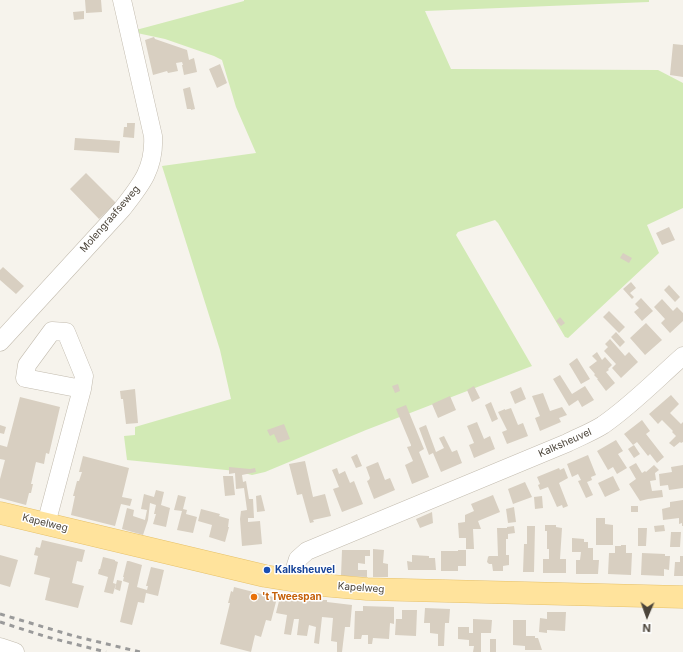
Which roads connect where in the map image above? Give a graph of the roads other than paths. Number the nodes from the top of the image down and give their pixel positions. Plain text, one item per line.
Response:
1 (122, 0) edge
2 (0, 342) edge
3 (683, 356) edge
4 (82, 389) dead end
5 (0, 512) edge
6 (46, 524) junction
7 (291, 581) junction
8 (683, 597) edge
9 (0, 648) edge
10 (14, 652) edge

1 - 2 street, Molengraafseweg
3 - 7 street, Kalksheuvel
4 - 6 street
5 - 6 main road, Kapelweg
6 - 7 main road, Kapelweg
7 - 8 main road, Kapelweg
9 - 10 street

